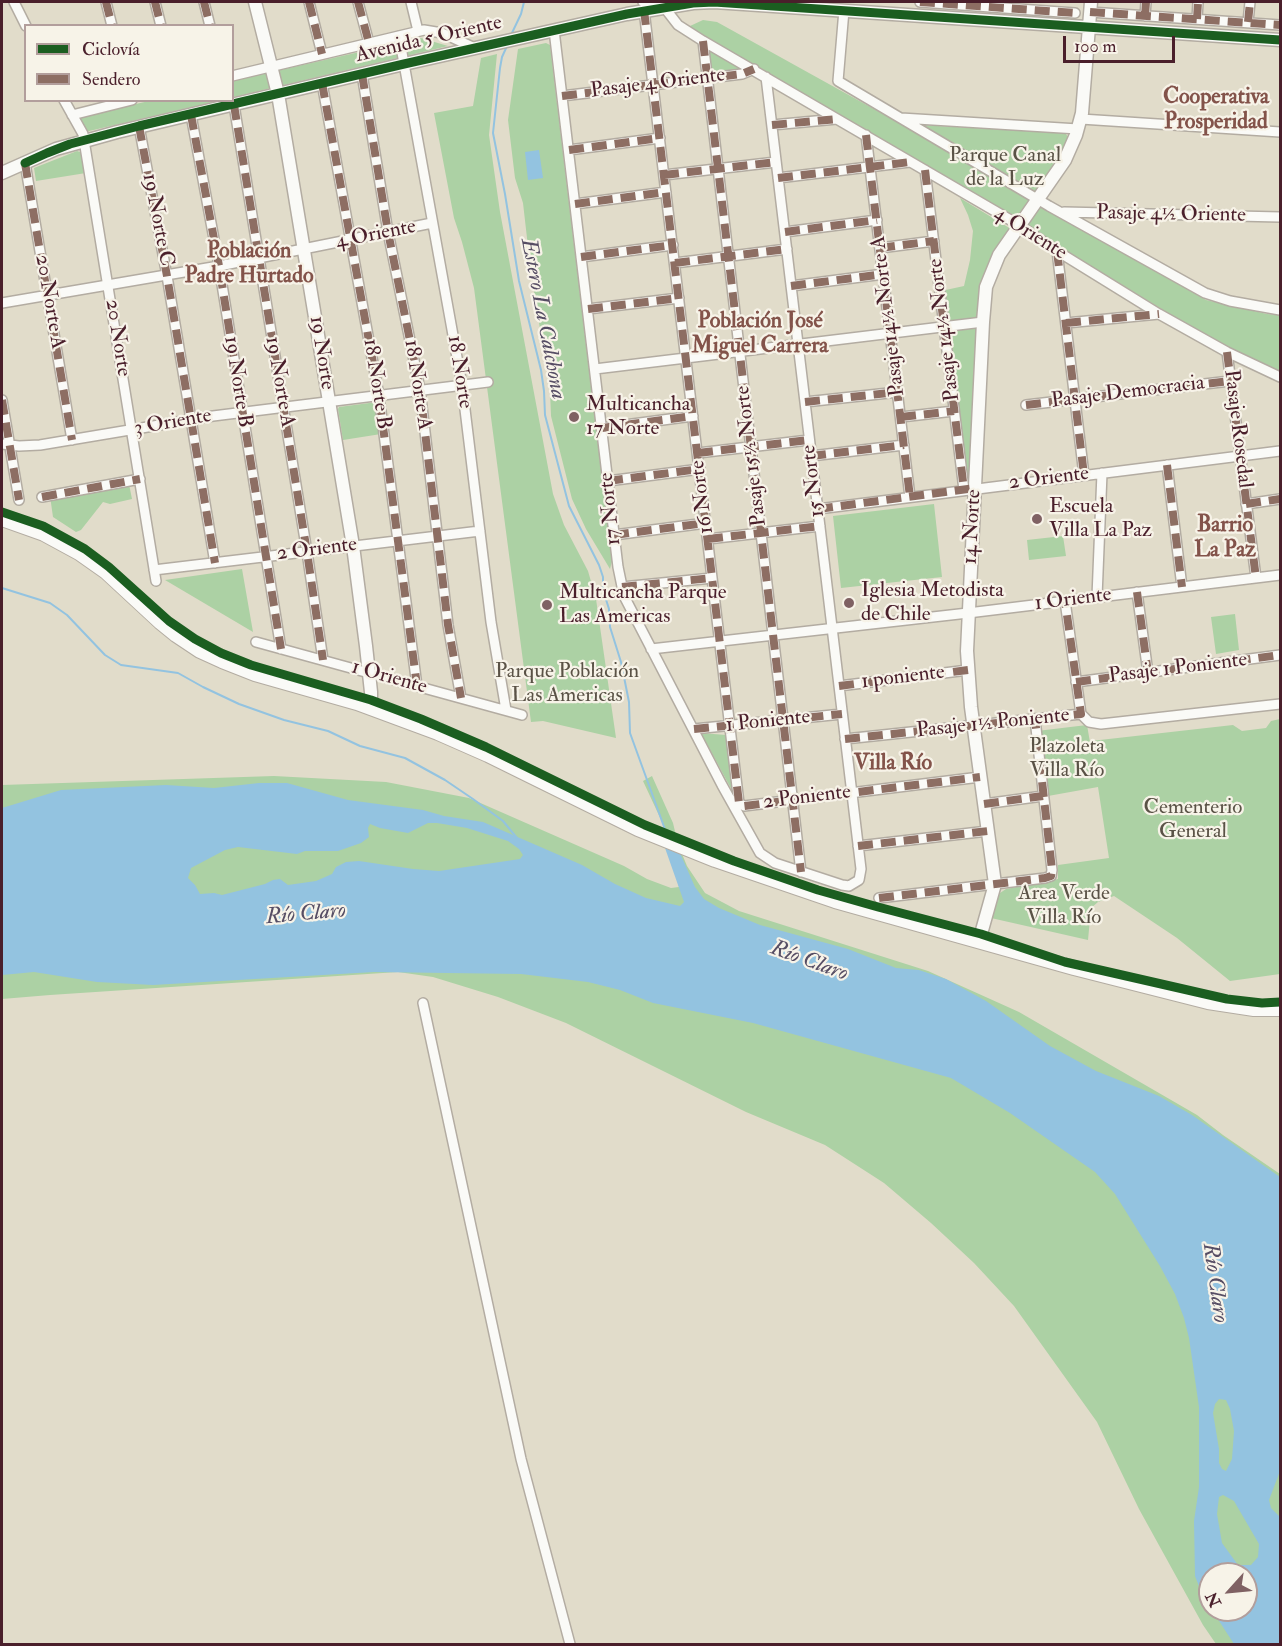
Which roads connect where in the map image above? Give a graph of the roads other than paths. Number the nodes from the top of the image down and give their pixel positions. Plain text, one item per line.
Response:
1 (14, 2) edge
2 (106, 2) edge
3 (156, 2) edge
4 (204, 2) edge
5 (255, 2) edge
6 (309, 2) edge
7 (358, 2) edge
8 (411, 2) edge
9 (701, 2) edge
10 (920, 2) edge
11 (931, 2) edge
12 (1146, 2) edge
13 (1198, 2) edge
14 (1250, 2) edge
15 (982, 4) edge
16 (652, 6) edge
17 (1034, 6) edge
18 (1090, 7) edge
19 (844, 10) junction
20 (1075, 13) dead end
21 (1145, 16) junction
22 (1197, 19) junction
23 (1248, 22) junction
24 (25, 24) edge
25 (112, 24) edge
26 (161, 24) edge
27 (210, 24) edge
28 (1281, 25) edge
29 (1089, 26) junction
30 (554, 30) junction
31 (418, 31) junction
32 (399, 36) junction
33 (1281, 40) edge
34 (703, 41) junction
35 (369, 43) junction
36 (475, 48) junction
37 (322, 54) junction
38 (404, 64) junction
39 (271, 66) junction
40 (753, 69) junction
41 (362, 74) junction
42 (234, 75) edge
43 (766, 77) junction
44 (708, 79) junction
45 (322, 84) junction
46 (653, 85) junction
47 (278, 94) junction
48 (562, 96) junction
49 (65, 102) edge
50 (127, 102) edge
51 (234, 105) junction
52 (72, 115) junction
53 (191, 115) junction
54 (899, 118) junction
55 (837, 119) junction
56 (1080, 124) junction
57 (772, 125) junction
58 (139, 126) junction
59 (1281, 132) edge
60 (866, 135) junction
61 (660, 138) junction
62 (84, 140) junction
63 (569, 150) junction
64 (776, 162) junction
65 (910, 162) junction
66 (25, 163) junction
67 (871, 166) junction
68 (718, 169) junction
69 (925, 170) junction
70 (2, 173) edge
71 (664, 175) junction
72 (778, 178) junction
73 (666, 192) junction
74 (1038, 199) junction
75 (575, 204) junction
76 (1060, 212) junction
77 (1281, 218) edge
78 (877, 220) junction
79 (432, 224) junction
80 (1019, 225) junction
81 (388, 232) junction
82 (785, 232) junction
83 (351, 240) junction
84 (934, 241) junction
85 (673, 245) junction
86 (880, 248) junction
87 (304, 249) junction
88 (787, 249) junction
89 (1057, 251) junction
90 (581, 256) junction
91 (729, 256) junction
92 (258, 258) junction
93 (675, 263) junction
94 (219, 266) junction
95 (884, 274) junction
96 (167, 276) junction
97 (108, 286) junction
98 (791, 286) junction
99 (48, 296) junction
100 (680, 298) junction
101 (2, 303) edge
102 (588, 309) junction
103 (1278, 310) edge
104 (1159, 314) junction
105 (983, 321) junction
106 (1066, 323) junction
107 (944, 326) junction
108 (891, 333) junction
109 (798, 344) junction
110 (740, 351) junction
111 (1227, 352) junction
112 (687, 357) junction
113 (595, 369) junction
114 (1281, 376) edge
115 (1230, 381) junction
116 (488, 382) dead end
117 (462, 385) junction
118 (420, 390) junction
119 (898, 392) junction
120 (379, 396) junction
121 (1075, 399) junction
122 (2, 400) edge
123 (329, 402) junction
124 (805, 402) junction
125 (1026, 405) dead end
126 (283, 407) junction
127 (954, 411) junction
128 (242, 412) junction
129 (693, 416) junction
130 (901, 417) junction
131 (191, 420) junction
132 (602, 428) junction
133 (132, 430) junction
134 (72, 440) junction
135 (810, 440) junction
136 (5, 445) edge
137 (904, 445) junction
138 (751, 447) junction
139 (1281, 451) edge
140 (698, 453) junction
141 (812, 456) junction
142 (1240, 456) junction
143 (1167, 465) junction
144 (700, 469) junction
145 (1102, 473) junction
146 (1084, 475) junction
147 (140, 479) junction
148 (608, 481) junction
149 (969, 489) junction
150 (42, 497) dead end
151 (910, 497) junction
152 (1281, 499) edge
153 (19, 500) dead end
154 (1246, 504) junction
155 (818, 509) junction
156 (2, 519) edge
157 (706, 523) junction
158 (820, 526) junction
159 (480, 531) junction
160 (761, 533) junction
161 (614, 535) junction
162 (438, 536) junction
163 (708, 539) junction
164 (398, 541) junction
165 (353, 546) junction
166 (307, 552) junction
167 (266, 556) junction
168 (215, 562) junction
169 (154, 570) junction
170 (1281, 575) edge
171 (712, 578) junction
172 (1256, 578) junction
173 (156, 581) dead end
174 (622, 587) junction
175 (1182, 587) junction
176 (1137, 592) junction
177 (1097, 597) junction
178 (1065, 601) junction
179 (968, 613) junction
180 (832, 628) junction
181 (773, 635) junction
182 (720, 641) junction
183 (255, 642) dead end
184 (281, 649) junction
185 (651, 649) junction
186 (1281, 655) edge
187 (323, 660) junction
188 (968, 670) junction
189 (369, 672) junction
190 (1148, 673) junction
191 (1076, 682) junction
192 (417, 686) junction
193 (839, 686) junction
194 (461, 698) junction
195 (1281, 704) edge
196 (371, 708) junction
197 (506, 710) junction
198 (842, 714) junction
199 (1081, 714) junction
200 (522, 715) dead end
201 (1035, 719) junction
202 (783, 720) junction
203 (973, 725) junction
204 (730, 726) junction
205 (694, 729) junction
206 (845, 740) junction
207 (980, 777) junction
208 (852, 793) junction
209 (1043, 796) junction
210 (793, 800) junction
211 (984, 804) junction
212 (741, 805) joint
213 (988, 831) junction
214 (858, 846) junction
215 (801, 872) junction
216 (856, 883) joint
217 (995, 884) junction
218 (879, 898) dead end
219 (979, 941) junction
220 (423, 1003) dead end
221 (1281, 1009) edge
222 (570, 1644) edge

1 - 24 street
2 - 25 street
3 - 26 street
4 - 27 street
5 - 39 street, 19 Norte
6 - 37 street
7 - 35 street
8 - 31 street
9 - 16 street, Avenida 5 Oriente
9 - 19 street, Avenida 5 Oriente
10 - 11 street
11 - 15 street
12 - 21 street
13 - 22 street
14 - 23 street
15 - 17 street
16 - 30 street, Avenida 5 Oriente
16 - 34 street, 4 Oriente
16 - 46 street, 16 Norte
17 - 20 street
18 - 21 street
18 - 29 street, 14 Norte
19 - 29 street, Avenida 5 Oriente
19 - 54 street
21 - 22 street
22 - 23 street
23 - 28 street
29 - 33 street, Avenida 5 Oriente
29 - 56 street, 14 Norte
30 - 36 street, Avenida 5 Oriente
30 - 48 street, 17 Norte
31 - 32 street, Avenida 5 Oriente
31 - 36 street, Avenida 5 Oriente
32 - 35 street, Avenida 5 Oriente
32 - 38 street, 18 Norte
34 - 40 street, 4 Oriente
34 - 44 street, Pasaje 15½ Norte
35 - 37 street, Avenida 5 Oriente
36 - 38 street, Avenida 5 Oriente
37 - 39 street, Avenida 5 Oriente
38 - 41 street, Avenida 5 Oriente
38 - 79 street, 18 Norte
39 - 42 street, Avenida 5 Oriente
39 - 47 street, 19 Norte
40 - 43 street, 4 Oriente
40 - 44 street, Pasaje 4 Oriente
41 - 45 street, Avenida 5 Oriente
41 - 81 street, 18 Norte A
43 - 55 street, 4 Oriente
43 - 57 street, 15 Norte
44 - 46 street, Pasaje 4 Oriente
44 - 68 street, Pasaje 15½ Norte
45 - 47 street, Avenida 5 Oriente
45 - 83 street, 18 Norte B
46 - 48 street, Pasaje 4 Oriente
46 - 61 street, 16 Norte
47 - 51 street, Avenida 5 Oriente
47 - 87 street, 19 Norte
48 - 63 street, 17 Norte
49 - 52 street, 20 Norte
50 - 52 street
51 - 53 street, Avenida 5 Oriente
51 - 92 street, 19 Norte A
52 - 62 street, 20 Norte
53 - 58 street, Avenida 5 Oriente
53 - 94 street, 19 Norte B
54 - 56 street
54 - 74 street
55 - 57 street
55 - 60 street, 4 Oriente
56 - 59 street
56 - 74 street, 14 Norte
57 - 64 street, 15 Norte
58 - 62 street, Avenida 5 Oriente
58 - 96 street, 19 Norte C
60 - 65 street, 4 Oriente
60 - 67 street, Pasaje 14½ Norte A
61 - 63 street
61 - 71 street, 16 Norte
62 - 66 street, Avenida 5 Oriente
62 - 97 street, 20 Norte
63 - 75 street, 17 Norte
64 - 68 street
64 - 72 street, 15 Norte
65 - 67 street
65 - 69 street, 4 Oriente
66 - 70 street, Avenida 5 Oriente
66 - 99 street, 20 Norte A
67 - 72 street
67 - 78 street, Pasaje 14½ Norte A
68 - 71 street
68 - 91 street, Pasaje 15½ Norte
69 - 80 street, 4 Oriente
69 - 84 street, Pasaje 14½ Norte
71 - 73 street, 16 Norte
72 - 82 street, 15 Norte
73 - 75 street
73 - 85 street, 16 Norte
74 - 76 street
74 - 80 street, 14 Norte
75 - 90 street, 17 Norte
76 - 77 street, Pasaje 4½ Oriente
76 - 103 street
78 - 82 street
78 - 86 street, Pasaje 14½ Norte A
79 - 81 street, 4 Oriente
79 - 117 street, 18 Norte
80 - 89 street, 4 Oriente
80 - 105 street, 14 Norte
81 - 83 street, 4 Oriente
81 - 118 street, 18 Norte A
82 - 88 street, 15 Norte
83 - 87 street, 4 Oriente
83 - 120 street, 18 Norte B
84 - 86 street
84 - 107 street, Pasaje 14½ Norte
85 - 90 street
85 - 93 street, 16 Norte
86 - 95 street, Pasaje 14½ Norte A
87 - 92 street, 4 Oriente
87 - 123 street, 19 Norte
88 - 91 street
88 - 98 street, 15 Norte
89 - 104 street, 4 Oriente
89 - 106 street
90 - 102 street, 17 Norte
91 - 93 street
91 - 110 street, Pasaje 15½ Norte
92 - 94 street, 4 Oriente
92 - 126 street, 19 Norte A
93 - 100 street, 16 Norte
94 - 96 street, 4 Oriente
94 - 128 street, 19 Norte B
95 - 98 street
95 - 108 street, Pasaje 14½ Norte A
96 - 97 street, 4 Oriente
96 - 131 street, 19 Norte C
97 - 99 street, 4 Oriente
97 - 133 street, 20 Norte
98 - 109 street, 15 Norte
99 - 101 street, 4 Oriente
99 - 134 street, 20 Norte A
100 - 102 street
100 - 112 street, 16 Norte
102 - 113 street, 17 Norte
104 - 106 street
104 - 111 street, 4 Oriente
105 - 107 street
105 - 149 street, 14 Norte
106 - 121 street
107 - 108 street
107 - 127 street, Pasaje 14½ Norte
108 - 109 street
108 - 119 street, Pasaje 14½ Norte A
109 - 110 street
109 - 124 street, 15 Norte
110 - 112 street
110 - 138 street, Pasaje 15½ Norte
111 - 114 street, 4 Oriente
111 - 115 street, Pasaje Rosedal
112 - 113 street
112 - 129 street, 16 Norte
113 - 132 street, 17 Norte
115 - 121 street, Pasaje Democracia
115 - 142 street, Pasaje Rosedal
116 - 117 street, 3 Oriente
117 - 118 street, 3 Oriente
117 - 159 street, 18 Norte
118 - 120 street, 3 Oriente
118 - 162 street, 18 Norte A
119 - 124 street
119 - 130 street, Pasaje 14½ Norte A
120 - 123 street, 3 Oriente
120 - 164 street, 18 Norte B
121 - 125 street, Pasaje Democracia
121 - 146 street
122 - 136 street
123 - 126 street, 3 Oriente
123 - 165 street, 19 Norte
124 - 135 street, 15 Norte
126 - 128 street, 3 Oriente
126 - 166 street, 19 Norte A
127 - 130 street
127 - 149 street, Pasaje 14½ Norte
128 - 131 street, 3 Oriente
128 - 167 street, 19 Norte B
129 - 132 street
129 - 140 street, 16 Norte
130 - 137 street, Pasaje 14½ Norte A
131 - 133 street, 3 Oriente
131 - 168 street, 19 Norte C
132 - 148 street, 17 Norte
133 - 134 street, 3 Oriente
133 - 147 street, 20 Norte
134 - 136 street, 3 Oriente
135 - 138 street
135 - 141 street, 15 Norte
136 - 153 street
137 - 141 street
137 - 151 street, Pasaje 14½ Norte A
138 - 140 street
138 - 160 street, Pasaje 15½ Norte
139 - 142 street, 2 Oriente
140 - 144 street, 16 Norte
141 - 155 street, 15 Norte
142 - 143 street, 2 Oriente
142 - 154 street, Pasaje Rosedal
143 - 145 street, 2 Oriente
143 - 175 street
144 - 148 street
144 - 157 street, 16 Norte
145 - 146 street, 2 Oriente
145 - 177 street
146 - 149 street, 2 Oriente
147 - 150 street
147 - 169 street, 20 Norte
148 - 161 street, 17 Norte
149 - 151 street, 2 Oriente
149 - 179 street, 14 Norte
151 - 155 street, 2 Oriente
152 - 154 street
154 - 172 street, Pasaje Rosedal
155 - 158 street, 15 Norte
156 - 196 main road
157 - 161 street
157 - 163 street, 16 Norte
158 - 160 street
158 - 180 street, 15 Norte
159 - 162 street, 2 Oriente
159 - 197 street, 18 Norte
160 - 163 street
160 - 181 street, Pasaje 15½ Norte
161 - 174 street, 17 Norte
162 - 164 street, 2 Oriente
162 - 194 street, 18 Norte A
163 - 171 street, 16 Norte
164 - 165 street, 2 Oriente
164 - 192 street, 18 Norte B
165 - 166 street, 2 Oriente
165 - 189 street, 19 Norte
166 - 167 street, 2 Oriente
166 - 187 street, 19 Norte A
167 - 168 street, 2 Oriente
167 - 184 street, 19 Norte B
168 - 169 street, 2 Oriente
169 - 173 street, 20 Norte
170 - 172 street, 1 Oriente
171 - 174 street
171 - 182 street, 16 Norte
172 - 175 street, 1 Oriente
174 - 185 street, 17 Norte
175 - 176 street, 1 Oriente
176 - 177 street, 1 Oriente
176 - 190 street
177 - 178 street, 1 Oriente
178 - 179 street, 1 Oriente
178 - 191 street
179 - 180 street, 1 Oriente
179 - 188 street, 14 Norte
180 - 181 street, 1 Oriente
180 - 193 street, 15 Norte
181 - 182 street, 1 Oriente
181 - 202 street, Pasaje 15½ Norte
182 - 185 street, 1 Oriente
182 - 204 street, 16 Norte
183 - 184 street, 1 Oriente
184 - 187 street, 1 Oriente
185 - 205 street, 17 Norte
186 - 190 street, Pasaje 1 Poniente
187 - 189 street, 1 Oriente
188 - 193 street, 1 poniente
188 - 203 street, 14 Norte
189 - 192 street, 1 Oriente
189 - 196 street, 19 Norte
190 - 191 street, Pasaje 1 Poniente
191 - 199 street
192 - 194 street, 1 Oriente
193 - 198 street, 15 Norte
194 - 197 street, 1 Oriente
195 - 199 street, Pasaje 1½ Poniente
196 - 219 main road
197 - 200 street, 1 Oriente
198 - 202 street, 1 Poniente
198 - 206 street, 15 Norte
199 - 201 street, Pasaje 1½ Poniente
201 - 203 street, Pasaje 1½ Poniente
201 - 209 street
202 - 204 street, 1 Poniente
202 - 210 street, Pasaje 15½ Norte
203 - 206 street, Pasaje 1½ Poniente
203 - 207 street, 14 Norte
204 - 205 street, 1 Poniente
204 - 212 street, 16 Norte
205 - 215 street, 17 Norte
206 - 208 street, 15 Norte
207 - 208 street, 2 Poniente
207 - 211 street, 14 Norte
208 - 210 street, 2 Poniente
208 - 214 street, 15 Norte
209 - 211 street
209 - 217 street
210 - 212 street, 2 Poniente
210 - 215 street, Pasaje 15½ Norte
211 - 213 street, 14 Norte
213 - 214 street
213 - 217 street, 14 Norte
214 - 216 street, 15 Norte
215 - 216 street, 17 Norte
217 - 218 street
217 - 219 street, 14 Norte
219 - 221 main road
220 - 222 street

